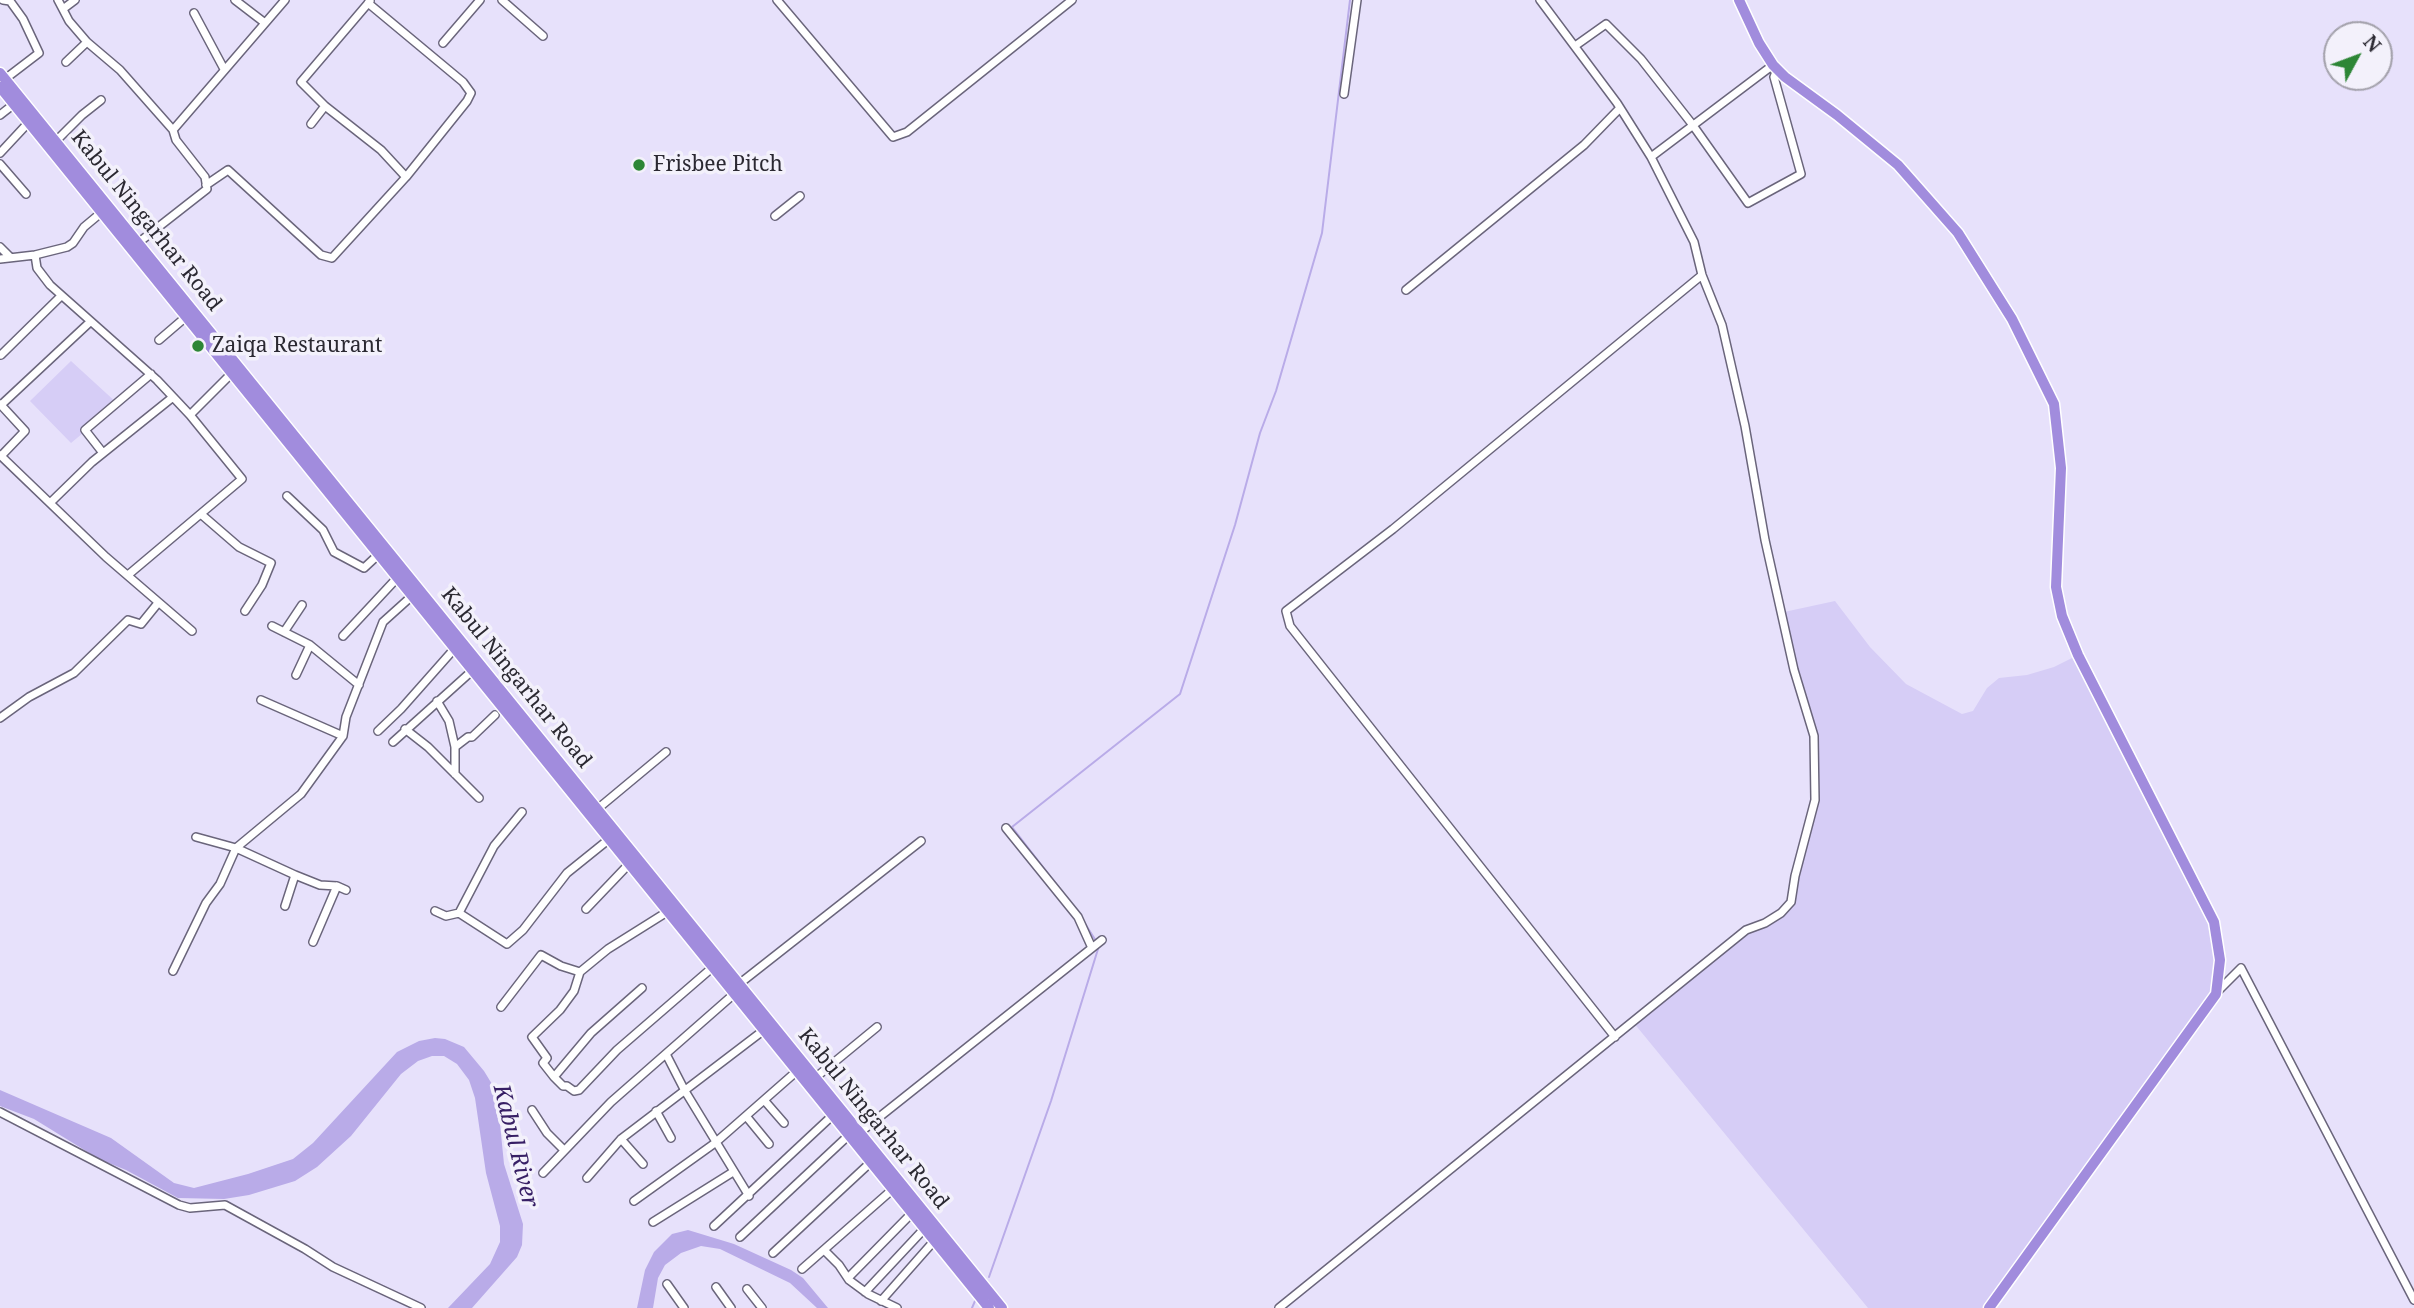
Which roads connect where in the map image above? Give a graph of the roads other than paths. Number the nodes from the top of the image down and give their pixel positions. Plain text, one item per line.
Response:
1 (3, 0) edge
2 (58, 0) edge
3 (75, 0) edge
4 (235, 0) edge
5 (285, 0) edge
6 (480, 0) edge
7 (502, 0) edge
8 (777, 0) edge
9 (1072, 0) edge
10 (1357, 0) edge
11 (1554, 0) edge
12 (1740, 0) edge
13 (369, 1) edge
14 (1543, 3) edge
15 (63, 9) junction
16 (194, 13) dead end
17 (265, 23) junction
18 (543, 36) dead end
19 (87, 42) junction
20 (443, 43) dead end
21 (1575, 46) junction
22 (66, 62) dead end
23 (1775, 67) junction
24 (225, 69) junction
25 (2, 80) edge
26 (1344, 94) dead end
27 (102, 100) dead end
28 (14, 104) junction
29 (325, 106) junction
30 (1620, 108) junction
31 (0, 115) edge
32 (29, 122) junction
33 (311, 124) dead end
34 (1692, 124) junction
35 (173, 130) junction
36 (56, 141) junction
37 (0, 153) edge
38 (1651, 157) junction
39 (0, 164) edge
40 (406, 177) junction
41 (206, 185) junction
42 (26, 194) dead end
43 (800, 196) dead end
44 (102, 212) junction
45 (775, 216) dead end
46 (0, 247) edge
47 (135, 247) junction
48 (35, 255) junction
49 (10, 257) junction
50 (0, 259) edge
51 (1702, 275) junction
52 (1406, 290) dead end
53 (61, 296) junction
54 (187, 316) junction
55 (90, 322) junction
56 (159, 341) dead end
57 (1, 355) edge
58 (232, 373) junction
59 (151, 374) junction
60 (173, 397) junction
61 (0, 405) edge
62 (190, 415) junction
63 (103, 453) junction
64 (0, 455) edge
65 (288, 496) dead end
66 (51, 502) junction
67 (202, 514) junction
68 (379, 554) junction
69 (128, 575) junction
70 (398, 577) junction
71 (413, 595) junction
72 (158, 603) junction
73 (302, 605) dead end
74 (245, 611) dead end
75 (272, 626) dead end
76 (192, 631) dead end
77 (284, 632) junction
78 (343, 636) dead end
79 (310, 645) junction
80 (455, 648) junction
81 (473, 670) junction
82 (296, 675) dead end
83 (359, 685) junction
84 (261, 700) dead end
85 (437, 701) junction
86 (495, 715) dead end
87 (0, 718) edge
88 (405, 729) junction
89 (378, 731) dead end
90 (343, 736) junction
91 (393, 742) dead end
92 (455, 747) junction
93 (666, 752) dead end
94 (455, 774) junction
95 (479, 798) dead end
96 (522, 812) dead end
97 (593, 812) junction
98 (1006, 828) dead end
99 (195, 837) dead end
100 (608, 840) junction
101 (921, 841) dead end
102 (236, 848) junction
103 (628, 864) junction
104 (295, 875) junction
105 (337, 886) junction
106 (346, 890) dead end
107 (285, 906) dead end
108 (586, 909) dead end
109 (435, 911) dead end
110 (667, 912) junction
111 (459, 913) junction
112 (1102, 940) dead end
113 (313, 942) dead end
114 (1092, 948) junction
115 (713, 967) junction
116 (173, 971) dead end
117 (580, 972) junction
118 (642, 988) dead end
119 (737, 989) junction
120 (2216, 994) junction
121 (501, 1007) dead end
122 (877, 1027) dead end
123 (764, 1030) junction
124 (1615, 1037) junction
125 (666, 1054) junction
126 (797, 1071) junction
127 (554, 1077) junction
128 (815, 1078) junction
129 (684, 1091) junction
130 (764, 1100) junction
131 (531, 1110) dead end
132 (656, 1111) junction
133 (0, 1112) edge
134 (833, 1115) junction
135 (746, 1116) junction
136 (784, 1123) dead end
137 (854, 1136) junction
138 (671, 1138) dead end
139 (621, 1139) junction
140 (715, 1143) junction
141 (769, 1144) dead end
142 (564, 1150) junction
143 (871, 1162) junction
144 (643, 1164) dead end
145 (733, 1172) junction
146 (543, 1173) dead end
147 (587, 1178) dead end
148 (893, 1189) junction
149 (749, 1196) junction
150 (634, 1200) dead end
151 (912, 1213) junction
152 (653, 1222) dead end
153 (714, 1226) dead end
154 (925, 1229) junction
155 (740, 1237) dead end
156 (934, 1241) junction
157 (824, 1250) junction
158 (773, 1254) dead end
159 (802, 1269) dead end
160 (848, 1278) junction
161 (667, 1284) dead end
162 (716, 1287) dead end
163 (747, 1289) dead end
164 (865, 1292) junction
165 (2414, 1300) edge
166 (881, 1301) junction
167 (983, 1305) edge
168 (421, 1308) edge
169 (684, 1308) edge
170 (731, 1308) edge
171 (762, 1308) edge
172 (897, 1308) edge
173 (1002, 1308) edge
174 (1279, 1308) edge
175 (1989, 1308) edge

1 - 25 street
2 - 15 street
3 - 15 street
4 - 17 street
5 - 17 street
6 - 20 street
7 - 18 street
8 - 9 street
10 - 26 street
11 - 14 street
12 - 23 highway
13 - 29 street
13 - 40 street
14 - 21 street
15 - 19 street
16 - 24 street
17 - 24 street
19 - 22 street
19 - 35 street
21 - 30 street
21 - 34 street
23 - 34 street
23 - 34 street
23 - 120 highway
24 - 35 street
25 - 28 highway, Kabul Ningarhar Road
25 - 36 highway, Kabul Ningarhar Road
27 - 36 street
28 - 31 street
28 - 32 highway, Kabul Ningarhar Road
29 - 33 street
29 - 40 street
30 - 38 street
30 - 52 street
32 - 37 street
32 - 44 highway, Kabul Ningarhar Road
34 - 38 street
35 - 41 street
36 - 47 highway, Kabul Ningarhar Road
38 - 51 street
39 - 42 street
40 - 41 street
41 - 47 street
43 - 45 street
44 - 47 highway, Kabul Ningarhar Road
44 - 48 street
46 - 49 street
47 - 54 highway, Kabul Ningarhar Road
47 - 97 highway, Kabul Ningarhar Road
48 - 49 street
48 - 53 street
49 - 50 street
51 - 124 street
51 - 124 street
53 - 55 street
53 - 57 street
54 - 56 street
54 - 58 highway, Kabul Ningarhar Road
55 - 59 street
55 - 61 street
58 - 62 street
58 - 68 highway, Kabul Ningarhar Road
59 - 60 street
59 - 63 street
60 - 62 street
60 - 63 street
61 - 64 street
62 - 67 street
63 - 66 street
64 - 66 street
65 - 68 street
66 - 69 street
67 - 69 street
67 - 74 street
68 - 70 highway, Kabul Ningarhar Road
69 - 72 street
70 - 71 highway, Kabul Ningarhar Road
70 - 78 street
71 - 80 highway, Kabul Ningarhar Road
71 - 83 street
72 - 76 street
72 - 87 street
73 - 77 street
75 - 77 street
77 - 79 street
79 - 82 street
79 - 83 street
80 - 81 highway, Kabul Ningarhar Road
80 - 89 street
81 - 85 street
81 - 97 highway, Kabul Ningarhar Road
83 - 90 street
84 - 90 street
85 - 88 street
85 - 92 street
86 - 92 street
88 - 91 street
88 - 94 street
90 - 102 street
92 - 94 street
93 - 97 street
94 - 95 street
96 - 111 street
97 - 100 highway, Kabul Ningarhar Road
97 - 119 highway, Kabul Ningarhar Road
98 - 114 street
99 - 102 street
100 - 103 highway, Kabul Ningarhar Road
100 - 111 street
101 - 119 street
102 - 104 street
102 - 116 street
103 - 108 street
103 - 110 highway, Kabul Ningarhar Road
104 - 105 street
104 - 107 street
105 - 106 street
105 - 113 street
109 - 111 street
110 - 115 highway, Kabul Ningarhar Road
110 - 117 street
112 - 114 street
114 - 137 street
115 - 119 highway, Kabul Ningarhar Road
115 - 127 street
117 - 121 street
117 - 127 street
118 - 127 street
119 - 123 highway, Kabul Ningarhar Road
119 - 125 street
119 - 128 highway, Kabul Ningarhar Road
120 - 165 street
120 - 175 highway
122 - 128 street
123 - 126 highway, Kabul Ningarhar Road
123 - 129 street
124 - 174 street
125 - 129 street
125 - 142 street
126 - 130 street
126 - 134 highway, Kabul Ningarhar Road
128 - 137 highway, Kabul Ningarhar Road
129 - 132 street
129 - 140 street
130 - 135 street
130 - 136 street
131 - 142 street
132 - 138 street
132 - 139 street
133 - 168 street
134 - 137 highway, Kabul Ningarhar Road
134 - 149 street
135 - 140 street
135 - 141 street
137 - 143 highway, Kabul Ningarhar Road
137 - 155 street
137 - 173 highway, Kabul Ningarhar Road
139 - 144 street
139 - 147 street
140 - 145 street
140 - 150 street
142 - 146 street
143 - 148 highway, Kabul Ningarhar Road
143 - 158 street
145 - 149 street
145 - 152 street
148 - 151 highway, Kabul Ningarhar Road
148 - 157 street
149 - 153 street
151 - 154 highway, Kabul Ningarhar Road
151 - 160 street
154 - 156 highway, Kabul Ningarhar Road
154 - 164 street
156 - 166 street
156 - 167 highway, Kabul Ningarhar Road
157 - 159 street
157 - 160 street
160 - 164 street
161 - 169 street
162 - 170 street
163 - 171 street
164 - 166 street
166 - 172 street

